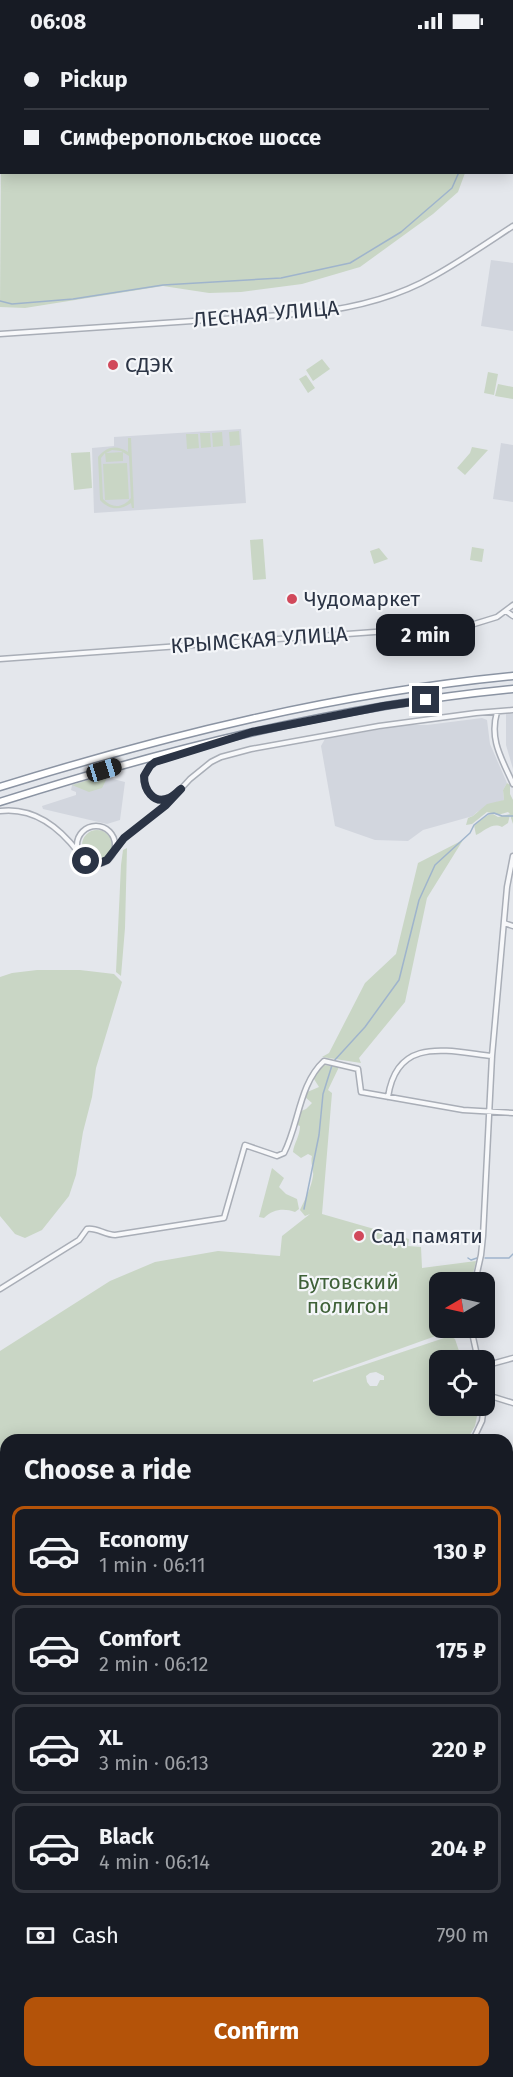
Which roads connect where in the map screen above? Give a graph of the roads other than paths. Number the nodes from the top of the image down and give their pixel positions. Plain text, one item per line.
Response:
1 (513, 226) edge
2 (0, 334) edge
3 (513, 605) edge
4 (506, 611) junction
5 (513, 616) edge
6 (0, 659) edge
7 (513, 676) edge
8 (513, 688) edge
9 (513, 710) edge
10 (497, 712) junction
11 (240, 734) junction
12 (513, 784) edge
13 (0, 787) edge
14 (181, 789) junction
15 (0, 802) edge
16 (0, 811) edge
17 (114, 852) junction
18 (79, 853) junction
19 (512, 859) edge
20 (504, 923) junction
21 (513, 926) edge
22 (492, 1056) junction
23 (388, 1097) junction
24 (488, 1113) junction
25 (513, 1113) edge
26 (478, 1272) edge
27 (0, 1289) edge
28 (513, 1358) edge
29 (495, 1363) edge
30 (495, 1397) edge
31 (513, 1403) edge
32 (483, 1416) edge
33 (476, 1434) edge

1 - 2 street, ЛЕСНАЯ УЛИЦА
3 - 4 street, КРЫМСКАЯ УЛИЦА
4 - 5 street
4 - 6 street, КРЫМСКАЯ УЛИЦА
7 - 13 highway
8 - 11 highway
9 - 10 street
10 - 12 street
10 - 14 street
11 - 14 street
11 - 15 highway
14 - 17 street
16 - 18 street
17 - 18 street
17 - 18 street
19 - 20 street
20 - 21 street
20 - 22 street
22 - 23 street
22 - 24 street
23 - 24 street
23 - 27 street
24 - 25 street
24 - 26 street
28 - 29 street
30 - 31 street
32 - 33 street

